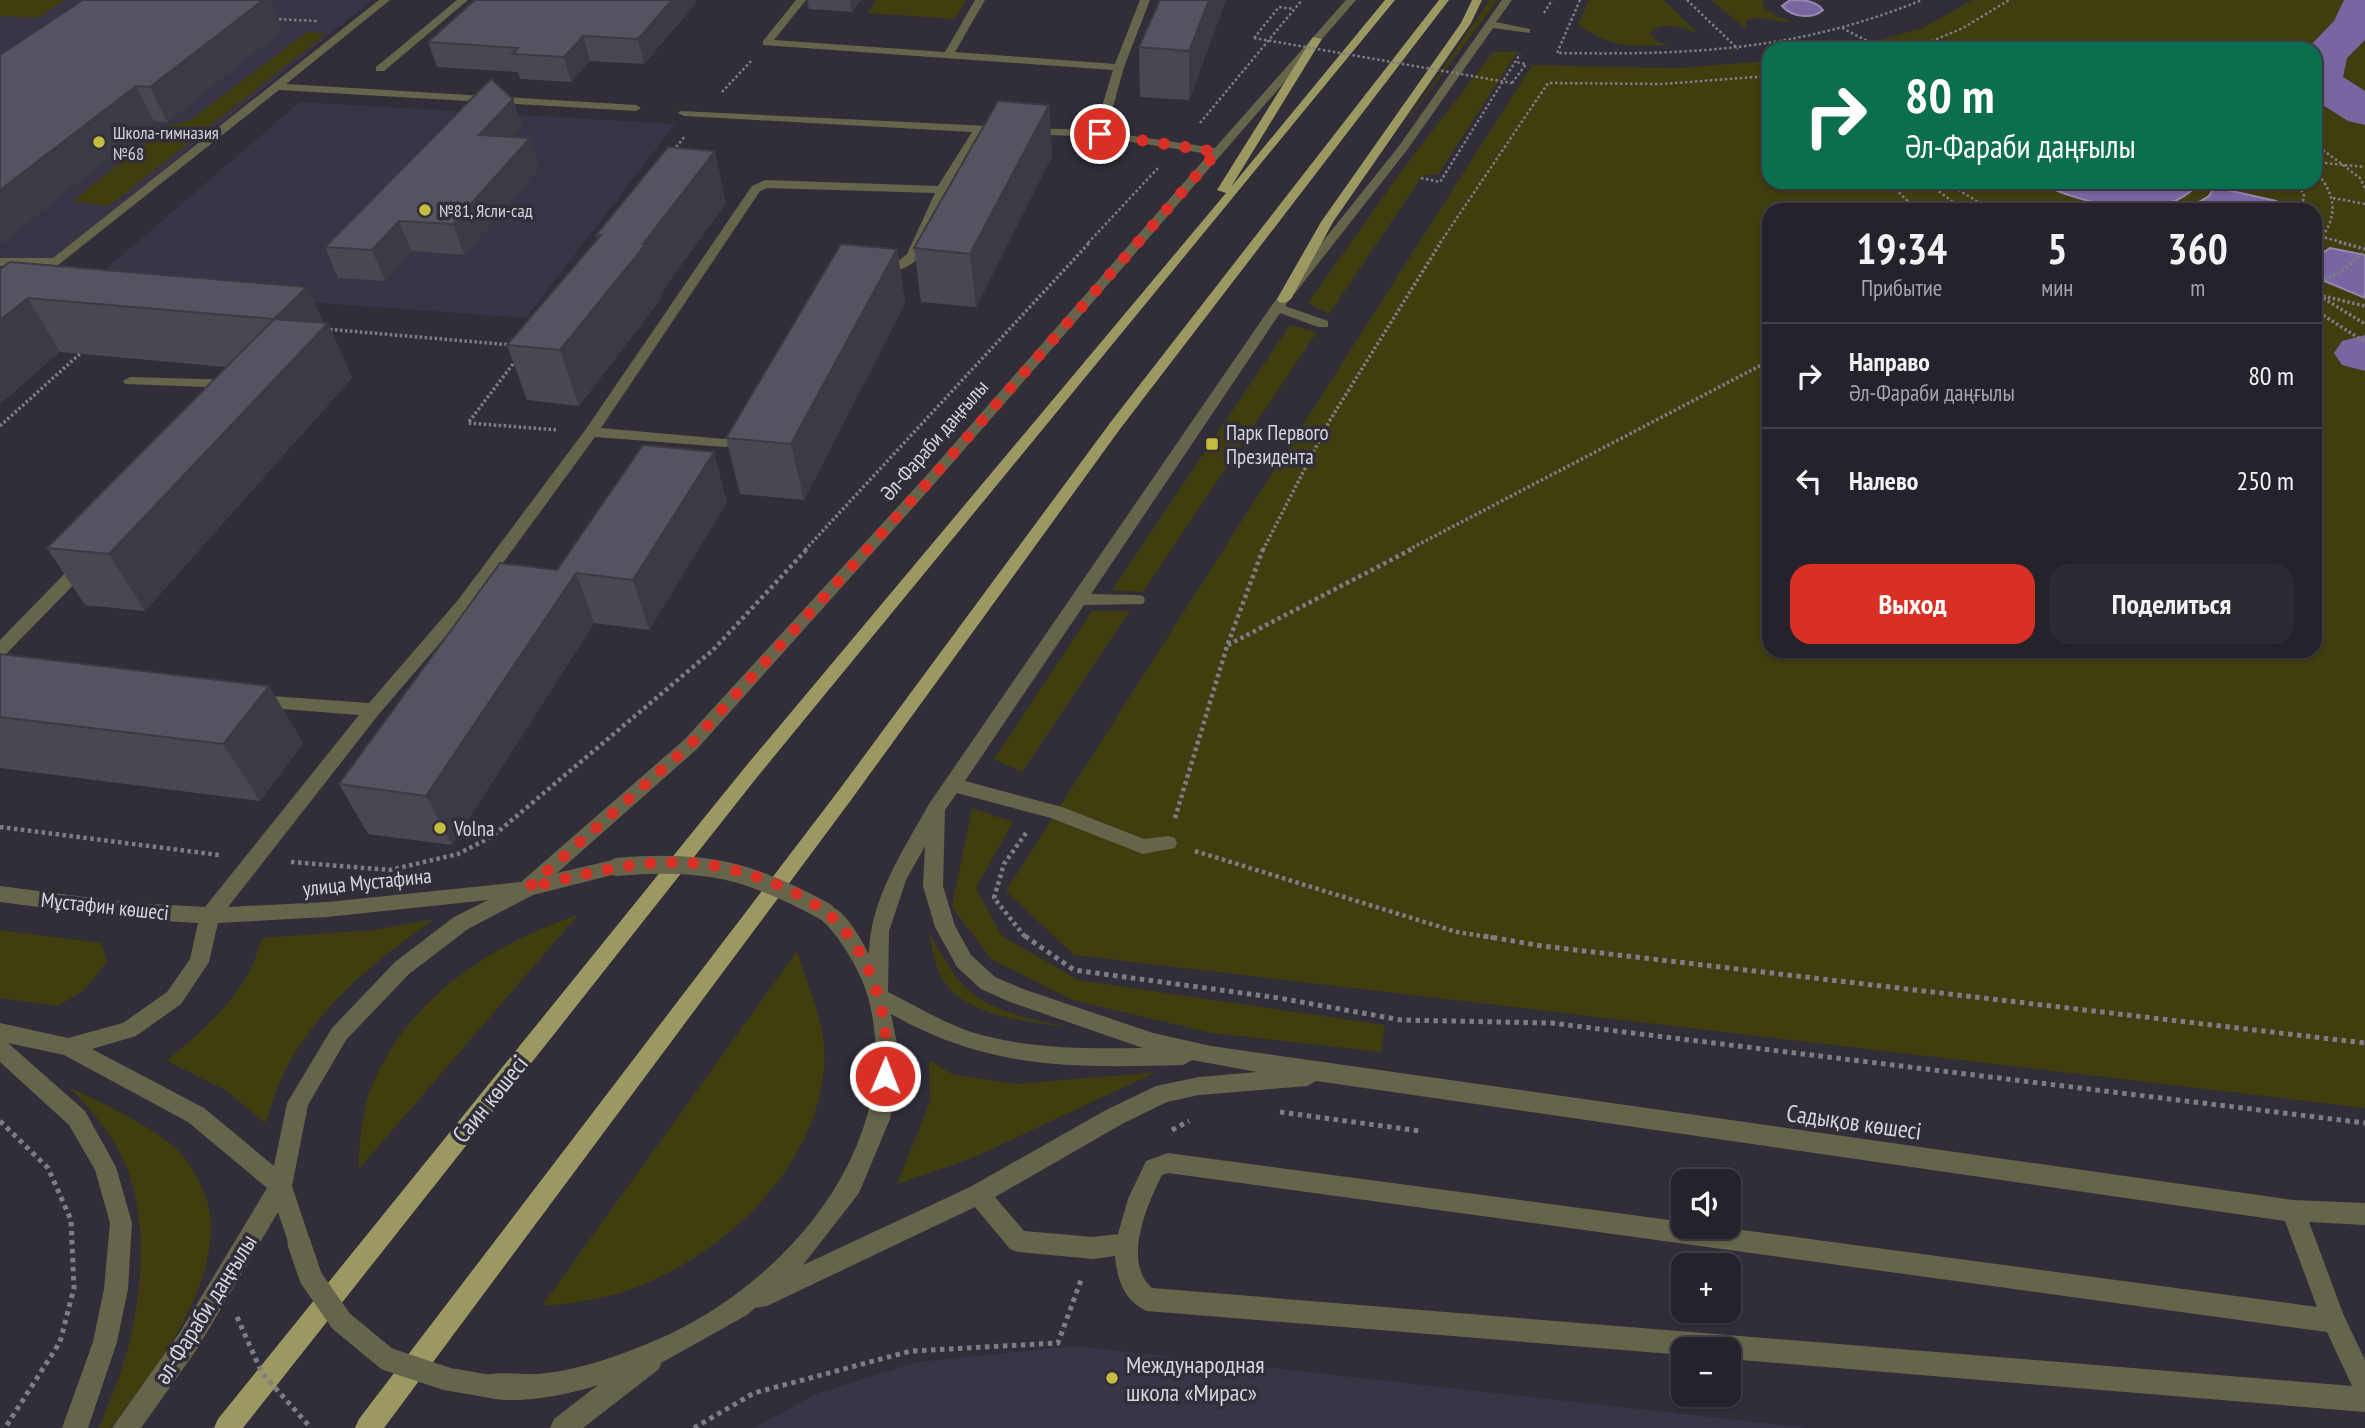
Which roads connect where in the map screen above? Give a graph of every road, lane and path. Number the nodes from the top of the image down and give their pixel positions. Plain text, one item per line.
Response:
1 (385, 0) edge
2 (463, 0) edge
3 (801, 0) edge
4 (980, 0) edge
5 (1145, 0) edge
6 (1303, 0) edge
7 (1351, 0) edge
8 (1390, 0) edge
9 (1444, 0) edge
10 (1477, 0) edge
11 (1507, 0) edge
12 (1552, 0) edge
13 (1580, 0) edge
14 (1687, 0) edge
15 (1919, 0) edge
16 (2009, 0) edge
17 (1294, 9) junction
18 (266, 19) edge
19 (1540, 21) dead end
20 (357, 22) junction
21 (1490, 24) junction
22 (1841, 28) junction
23 (1526, 31) dead end
24 (1317, 39) junction
25 (1785, 42) edge
26 (1869, 42) edge
27 (1932, 42) edge
28 (767, 43) junction
29 (1762, 47) edge
30 (1739, 49) junction
31 (1522, 52) dead end
32 (948, 55) junction
33 (1516, 62) junction
34 (1119, 67) junction
35 (380, 69) dead end
36 (1762, 77) edge
37 (279, 87) junction
38 (636, 108) dead end
39 (684, 113) dead end
40 (702, 114) junction
41 (979, 129) junction
42 (1006, 130) edge
43 (1019, 131) edge
44 (1100, 134) junction
45 (1179, 145) junction
46 (2322, 150) edge
47 (1217, 152) junction
48 (668, 158) edge
49 (2322, 162) edge
50 (2343, 164) junction
51 (2365, 167) edge
52 (2322, 177) edge
53 (1421, 178) dead end
54 (2365, 188) edge
55 (1895, 189) edge
56 (1936, 189) edge
57 (1957, 189) edge
58 (942, 190) junction
59 (2333, 198) junction
60 (1910, 203) edge
61 (1954, 203) edge
62 (1980, 203) edge
63 (2365, 204) edge
64 (2324, 237) joint
65 (2365, 251) edge
66 (1184, 252) junction
67 (0, 262) edge
68 (57, 262) junction
69 (870, 271) edge
70 (2322, 281) edge
71 (2322, 295) edge
72 (2322, 297) edge
73 (1280, 304) junction
74 (2365, 306) edge
75 (0, 307) edge
76 (2322, 314) edge
77 (1323, 324) dead end
78 (2365, 324) edge
79 (319, 328) edge
80 (2365, 342) edge
81 (513, 345) edge
82 (87, 347) edge
83 (518, 357) edge
84 (1762, 365) edge
85 (130, 381) dead end
86 (249, 395) edge
87 (751, 412) edge
88 (0, 426) edge
89 (591, 432) junction
90 (98, 551) edge
91 (1078, 599) junction
92 (1138, 600) dead end
93 (1227, 646) junction
94 (0, 650) edge
95 (235, 699) edge
96 (373, 710) junction
97 (952, 785) junction
98 (936, 809) junction
99 (1043, 809) junction
100 (0, 827) edge
101 (1168, 843) junction
102 (253, 859) junction
103 (528, 888) junction
104 (0, 894) edge
105 (210, 915) junction
106 (878, 996) junction
107 (0, 1032) edge
108 (2365, 1043) edge
109 (68, 1047) junction
110 (0, 1049) edge
111 (1211, 1055) junction
112 (1335, 1075) junction
113 (0, 1121) edge
114 (2365, 1123) edge
115 (281, 1186) junction
116 (978, 1194) junction
117 (2293, 1211) junction
118 (2365, 1214) edge
119 (1126, 1244) junction
120 (739, 1307) junction
121 (237, 1317) dead end
122 (2334, 1321) junction
123 (1058, 1343) dead end
124 (661, 1351) junction
125 (2365, 1387) edge
126 (2365, 1400) edge
127 (5, 1428) edge
128 (75, 1428) edge
129 (125, 1428) edge
130 (227, 1428) edge
131 (311, 1428) edge
132 (368, 1428) edge
133 (563, 1428) edge
134 (694, 1428) edge

1 - 20 street
2 - 35 street
3 - 28 street
4 - 32 street
5 - 34 street
6 - 17 path
7 - 24 street, Әл-Фараби даңғылы
8 - 66 main road
9 - 132 main road
10 - 73 main road
11 - 21 street
12 - 19 path
13 - 30 path
14 - 30 path
15 - 22 path
16 - 27 path
17 - 33 path, bridge
17 - 45 path
18 - 20 path
20 - 37 street
21 - 23 street
21 - 73 street
22 - 25 path
22 - 26 path
24 - 47 street, Әл-Фараби даңғылы
24 - 66 main road
28 - 32 street
28 - 40 path
29 - 30 path
31 - 33 path
32 - 34 street
33 - 53 path
34 - 44 street
36 - 93 path
37 - 38 street
37 - 68 street
39 - 40 street
40 - 41 street
40 - 48 path
41 - 42 street
41 - 58 street
43 - 44 street
44 - 45 street
45 - 47 street
45 - 102 path
46 - 50 path
47 - 103 street, Әл-Фараби даңғылы
49 - 50 path
50 - 51 path
50 - 54 path
52 - 59 path
55 - 60 path
56 - 61 path
57 - 62 path
58 - 69 street
58 - 89 street
59 - 63 path
59 - 64 path
64 - 65 path
65 - 70 path
66 - 130 main road, Саин көшесі
67 - 68 street
68 - 75 street
71 - 74 path
72 - 78 path
73 - 77 street
73 - 91 street
76 - 80 path
79 - 81 path
82 - 88 path
83 - 89 path
84 - 93 path
85 - 86 street
87 - 89 street
89 - 96 street
90 - 94 street
91 - 92 street
91 - 97 street
93 - 101 path
95 - 96 street
96 - 102 street
97 - 98 street
97 - 99 street
98 - 106 street
98 - 111 street
99 - 101 street
99 - 114 path
100 - 102 path
101 - 108 path
102 - 105 street
103 - 105 street, улица Мустафина
103 - 106 street, bridge
103 - 115 street
104 - 105 street, Мұcтафин көшесі
105 - 109 street
106 - 111 street
106 - 120 street
107 - 109 street
109 - 115 street
110 - 128 street
111 - 112 street
112 - 116 street
112 - 117 street, Садықов көшесі
113 - 127 path
115 - 124 street, bridge
115 - 129 street, әл-Фараби даңғылы
116 - 119 street
116 - 120 street
117 - 118 street, Садықов көшесі
117 - 122 street
119 - 122 street
119 - 126 street
120 - 124 street
121 - 131 path, bridge
122 - 125 street
123 - 134 path
124 - 133 street

